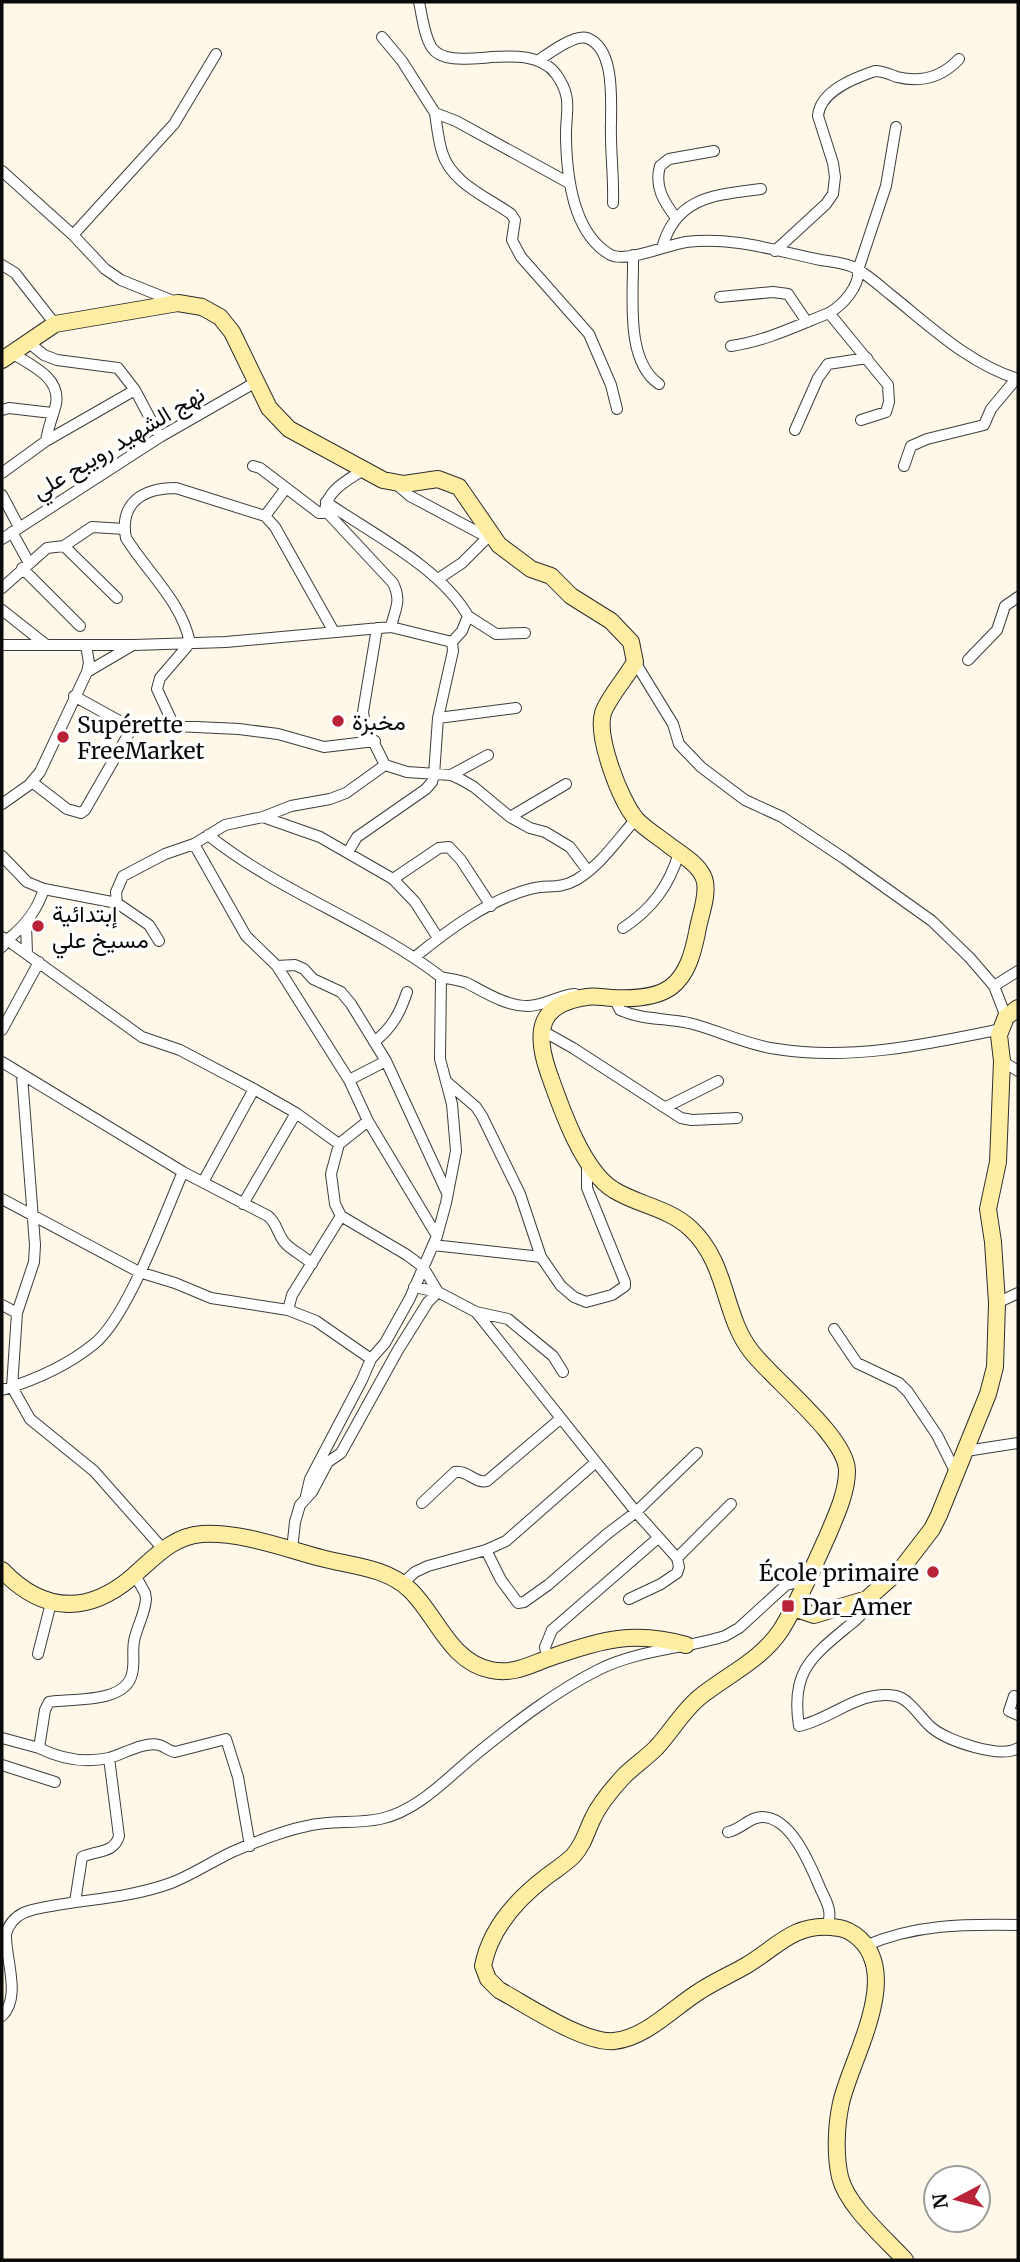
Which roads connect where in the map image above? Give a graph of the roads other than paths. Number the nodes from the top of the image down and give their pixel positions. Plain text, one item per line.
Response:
1 (419, 2) edge
2 (382, 37) dead end
3 (216, 54) dead end
4 (958, 59) dead end
5 (539, 60) junction
6 (435, 113) junction
7 (896, 127) dead end
8 (714, 151) dead end
9 (2, 171) edge
10 (569, 183) junction
11 (761, 189) dead end
12 (613, 203) dead end
13 (676, 218) junction
14 (73, 235) junction
15 (662, 248) junction
16 (775, 251) junction
17 (633, 255) junction
18 (2, 265) edge
19 (859, 270) junction
20 (720, 297) dead end
21 (178, 303) junction
22 (829, 313) junction
23 (807, 321) junction
24 (55, 324) junction
25 (28, 342) junction
26 (731, 346) dead end
27 (7, 356) edge
28 (867, 358) junction
29 (1017, 379) edge
30 (256, 382) junction
31 (659, 384) dead end
32 (135, 390) junction
33 (2, 410) edge
34 (617, 410) dead end
35 (52, 413) junction
36 (861, 420) dead end
37 (795, 430) dead end
38 (160, 437) junction
39 (46, 441) junction
40 (253, 466) dead end
41 (904, 466) dead end
42 (363, 470) junction
43 (2, 473) edge
44 (395, 483) junction
45 (286, 488) junction
46 (2, 495) edge
47 (326, 506) junction
48 (265, 516) junction
49 (16, 529) junction
50 (125, 529) junction
51 (489, 536) junction
52 (2, 538) edge
53 (64, 546) junction
54 (26, 565) junction
55 (438, 579) junction
56 (2, 588) edge
57 (1018, 597) edge
58 (117, 598) dead end
59 (2, 610) edge
60 (468, 616) junction
61 (80, 626) dead end
62 (391, 627) junction
63 (377, 628) junction
64 (334, 632) junction
65 (525, 633) dead end
66 (452, 642) junction
67 (190, 643) junction
68 (45, 644) junction
69 (2, 645) edge
70 (86, 645) junction
71 (134, 645) junction
72 (968, 660) dead end
73 (635, 662) junction
74 (87, 672) junction
75 (74, 696) junction
76 (516, 708) dead end
77 (438, 718) junction
78 (174, 726) junction
79 (132, 727) junction
80 (374, 741) junction
81 (488, 755) dead end
82 (385, 765) junction
83 (434, 775) junction
84 (451, 775) junction
85 (32, 782) junction
86 (566, 784) dead end
87 (2, 803) edge
88 (263, 817) junction
89 (510, 817) junction
90 (636, 819) junction
91 (208, 835) junction
92 (194, 844) junction
93 (348, 852) junction
94 (679, 853) junction
95 (2, 856) edge
96 (588, 872) junction
97 (393, 879) junction
98 (44, 889) junction
99 (117, 902) junction
100 (491, 906) junction
101 (26, 925) junction
102 (623, 928) dead end
103 (438, 938) junction
104 (159, 941) dead end
105 (4, 942) edge
106 (27, 954) junction
107 (415, 957) junction
108 (39, 962) junction
109 (277, 966) junction
110 (1018, 971) edge
111 (440, 977) junction
112 (994, 986) junction
113 (407, 992) dead end
114 (588, 996) junction
115 (614, 999) junction
116 (1008, 1018) edge
117 (2, 1030) edge
118 (541, 1030) junction
119 (374, 1042) junction
120 (386, 1061) junction
121 (1002, 1061) junction
122 (2, 1062) edge
123 (1018, 1071) edge
124 (22, 1076) junction
125 (349, 1080) junction
126 (718, 1081) dead end
127 (447, 1082) junction
128 (254, 1089) junction
129 (666, 1107) junction
130 (296, 1113) junction
131 (737, 1118) dead end
132 (368, 1121) junction
133 (339, 1144) junction
134 (587, 1160) junction
135 (183, 1172) junction
136 (203, 1182) junction
137 (447, 1193) junction
138 (2, 1199) edge
139 (243, 1204) junction
140 (32, 1215) junction
141 (341, 1216) junction
142 (435, 1241) junction
143 (541, 1257) junction
144 (312, 1264) junction
145 (423, 1267) junction
146 (139, 1272) junction
147 (414, 1287) junction
148 (438, 1292) junction
149 (1018, 1293) edge
150 (997, 1303) junction
151 (2, 1305) edge
152 (288, 1310) junction
153 (476, 1312) junction
154 (17, 1313) junction
155 (834, 1329) dead end
156 (385, 1343) junction
157 (398, 1350) junction
158 (371, 1359) junction
159 (564, 1372) dead end
160 (7, 1388) edge
161 (560, 1419) junction
162 (1018, 1443) edge
163 (966, 1451) junction
164 (697, 1453) dead end
165 (596, 1462) junction
166 (956, 1473) junction
167 (306, 1496) junction
168 (422, 1503) dead end
169 (731, 1504) dead end
170 (636, 1512) junction
171 (658, 1538) junction
172 (163, 1549) junction
173 (292, 1550) junction
174 (486, 1550) junction
175 (677, 1558) junction
176 (135, 1575) junction
177 (5, 1577) edge
178 (807, 1580) junction
179 (402, 1584) junction
180 (877, 1590) junction
181 (629, 1599) dead end
182 (51, 1603) junction
183 (793, 1608) junction
184 (686, 1645) junction
185 (38, 1654) dead end
186 (547, 1658) junction
187 (1014, 1696) dead end
188 (1018, 1715) edge
189 (2, 1738) edge
190 (39, 1748) junction
191 (1018, 1748) edge
192 (110, 1758) junction
193 (2, 1765) edge
194 (55, 1782) dead end
195 (728, 1832) dead end
196 (250, 1846) junction
197 (75, 1902) junction
198 (1018, 1925) edge
199 (828, 1927) junction
200 (865, 1946) junction
201 (6, 1970) edge
202 (2, 2016) edge
203 (905, 2260) edge

1 - 5 street
2 - 6 street
3 - 14 street
4 - 16 street
5 - 10 street
5 - 12 street
6 - 10 street
6 - 34 street
7 - 19 street
8 - 13 street
9 - 14 street
10 - 17 street
11 - 13 street
13 - 15 street
14 - 21 street
15 - 16 street
15 - 17 street
16 - 19 street
17 - 31 street
18 - 24 street
19 - 22 street
19 - 29 street
20 - 23 street
21 - 24 main road
21 - 30 main road
22 - 23 street
22 - 28 street
23 - 26 street
24 - 25 main road
25 - 27 main road
25 - 32 street
27 - 35 street
28 - 36 street
28 - 37 street
29 - 41 street
30 - 38 street, نهج الشهيد رويبح علي
30 - 42 main road
32 - 38 street
32 - 39 street
33 - 35 street
35 - 39 street
38 - 49 street, نهج الشهيد رويبح علي
39 - 43 street
40 - 45 street
42 - 44 main road
42 - 47 street
44 - 51 street
44 - 51 main road
45 - 47 street
45 - 48 street
46 - 49 street
47 - 55 street
47 - 62 street
48 - 50 street
48 - 64 street
49 - 52 street, نهج الشهيد رويبح علي
49 - 54 street
50 - 53 street
50 - 67 street
51 - 55 street
51 - 73 main road
53 - 54 street
53 - 58 street
54 - 56 street
54 - 61 street
55 - 60 street
57 - 72 street
59 - 68 street
60 - 65 street
60 - 66 street
62 - 63 street
62 - 66 street
63 - 64 street
63 - 80 street
64 - 67 street
66 - 77 street
67 - 71 street
67 - 78 street
68 - 69 street
68 - 70 street
70 - 71 street
70 - 74 street
71 - 74 street
73 - 90 main road
73 - 112 street
74 - 75 street
75 - 79 street
75 - 85 street
76 - 77 street
77 - 83 street
78 - 79 street
78 - 80 street
79 - 85 street
80 - 82 street
81 - 84 street
82 - 83 street
82 - 88 street
83 - 84 street
83 - 93 street
84 - 89 street
85 - 87 street
86 - 89 street
88 - 91 street
88 - 93 street
89 - 96 street
90 - 94 main road
90 - 96 street
91 - 92 street
91 - 107 street
92 - 99 street
92 - 109 street
93 - 97 street
94 - 102 street
94 - 115 main road
95 - 98 street
96 - 100 street
97 - 100 street
97 - 103 street
98 - 99 street
98 - 101 street
99 - 104 street
100 - 103 street
101 - 105 street
101 - 106 street
103 - 107 street
105 - 106 street
106 - 108 street
107 - 111 street
108 - 117 street
108 - 128 street
109 - 119 street
109 - 125 street
110 - 112 street
111 - 114 street
111 - 127 street
112 - 116 street
113 - 119 street
114 - 115 main road
114 - 118 main road
115 - 116 street
116 - 121 main road
118 - 129 street
118 - 134 main road
119 - 120 street
120 - 125 street
120 - 137 street
121 - 123 street
121 - 150 main road
122 - 124 street
124 - 135 street
124 - 140 street
125 - 132 street
126 - 129 street
127 - 137 street
127 - 143 street
128 - 130 street
128 - 136 street
129 - 131 street
130 - 133 street
130 - 139 street
132 - 133 street
132 - 142 street
133 - 141 street
134 - 143 street
134 - 178 main road
135 - 136 street
135 - 146 street
136 - 139 street
137 - 142 street
138 - 140 street
139 - 144 street
140 - 146 street
140 - 154 street
141 - 144 street
141 - 145 street
142 - 143 street
142 - 145 street
144 - 152 street
145 - 147 street
145 - 148 street
146 - 152 street
146 - 160 street
147 - 148 street
147 - 156 street
148 - 153 street
148 - 157 street
149 - 150 street
150 - 163 main road
151 - 154 street
152 - 158 street
153 - 159 street
153 - 161 street
154 - 160 street
155 - 166 street
156 - 157 street
156 - 158 street
157 - 167 street
158 - 167 street
160 - 172 street
161 - 165 street
161 - 168 street
162 - 163 street
163 - 166 main road
164 - 170 street
165 - 170 street
165 - 174 street
166 - 180 main road
167 - 173 street
169 - 175 street
170 - 171 street
170 - 174 street
171 - 175 street
171 - 186 street
172 - 173 main road
172 - 176 main road
173 - 179 main road
174 - 179 street
175 - 181 street
176 - 182 main road
176 - 190 street
177 - 182 main road
178 - 183 main road
178 - 184 street
179 - 186 main road
180 - 183 main road
180 - 191 street
182 - 185 street
183 - 199 main road
184 - 186 main road
184 - 196 street
187 - 188 street
189 - 190 street
190 - 192 street
192 - 196 street
192 - 197 street
193 - 194 street
195 - 199 street
196 - 197 street
197 - 201 street
198 - 200 street
199 - 200 main road
200 - 203 main road
201 - 202 street

